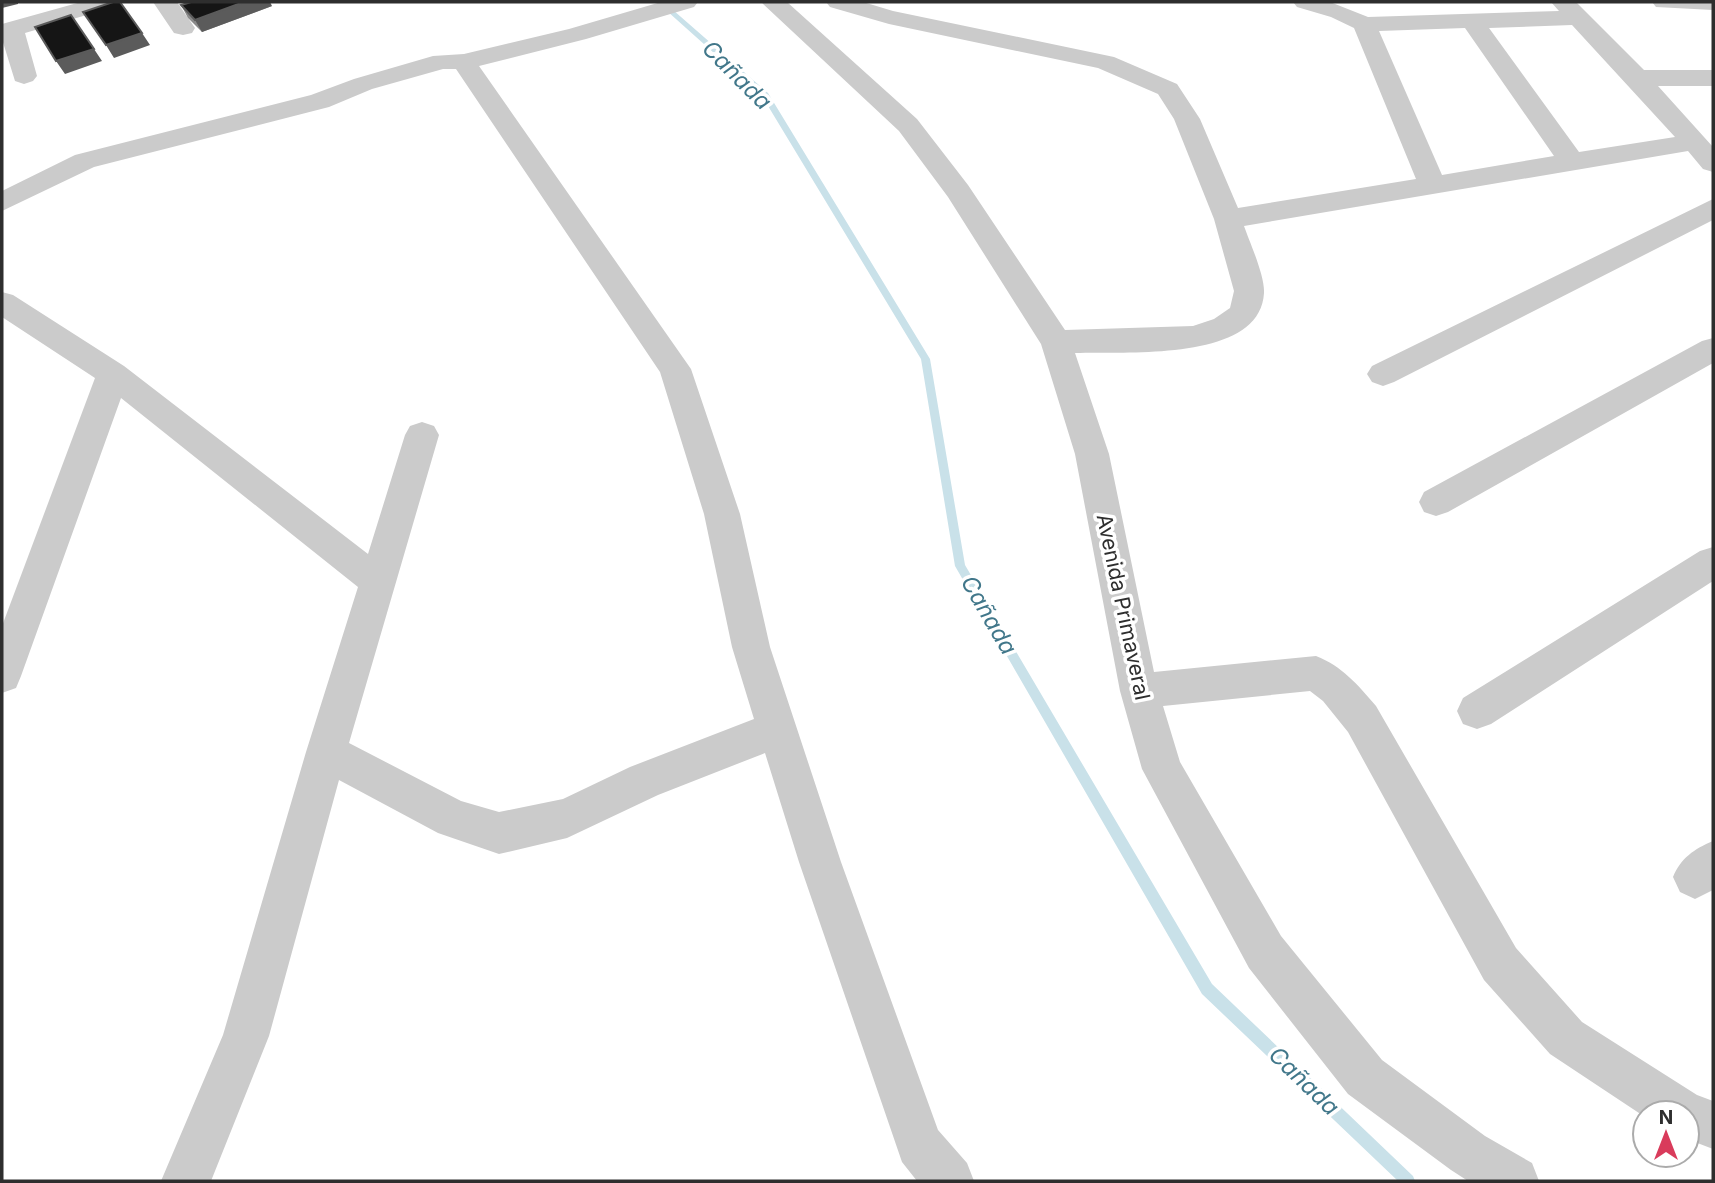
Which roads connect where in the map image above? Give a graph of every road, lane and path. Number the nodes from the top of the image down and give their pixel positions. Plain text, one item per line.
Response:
1 (106, 2) edge
2 (164, 2) edge
3 (773, 2) edge
4 (838, 2) edge
5 (1305, 2) edge
6 (1664, 2) edge
7 (682, 3) edge
8 (1713, 3) edge
9 (73, 6) edge
10 (1571, 10) edge
11 (1474, 22) junction
12 (1364, 24) junction
13 (183, 28) edge
14 (7, 31) edge
15 (464, 62) junction
16 (24, 76) dead end
17 (1637, 78) junction
18 (1713, 78) edge
19 (1694, 142) junction
20 (1572, 161) junction
21 (1713, 163) edge
22 (1432, 184) junction
23 (2, 202) edge
24 (1713, 208) edge
25 (1228, 219) junction
26 (2, 303) edge
27 (1056, 342) junction
28 (1713, 349) edge
29 (113, 374) junction
30 (1383, 374) dead end
31 (422, 435) dead end
32 (1436, 502) dead end
33 (1713, 562) edge
34 (379, 583) junction
35 (2, 676) edge
36 (1139, 691) junction
37 (1478, 711) dead end
38 (777, 729) junction
39 (326, 751) junction
40 (1660, 1099) edge
41 (186, 1181) edge
42 (949, 1181) edge
43 (1514, 1181) edge

1 - 9 street
2 - 13 street
3 - 27 street, Avenida Primaveral
4 - 25 street
5 - 12 street
6 - 8 street
7 - 15 street
9 - 14 street
10 - 11 street
10 - 17 street
11 - 12 street
11 - 20 street
12 - 22 street
14 - 16 street
15 - 23 street
15 - 38 street
17 - 18 street
17 - 19 street
19 - 20 street
19 - 21 street
20 - 22 street
22 - 25 street
24 - 30 street
25 - 27 street
26 - 29 street
27 - 36 street, Avenida Primaveral
28 - 32 street
29 - 34 street
29 - 35 street
31 - 34 street
33 - 37 street
34 - 39 street
36 - 40 street
36 - 43 street, Avenida Primaveral
38 - 39 street
38 - 42 street
39 - 41 street

